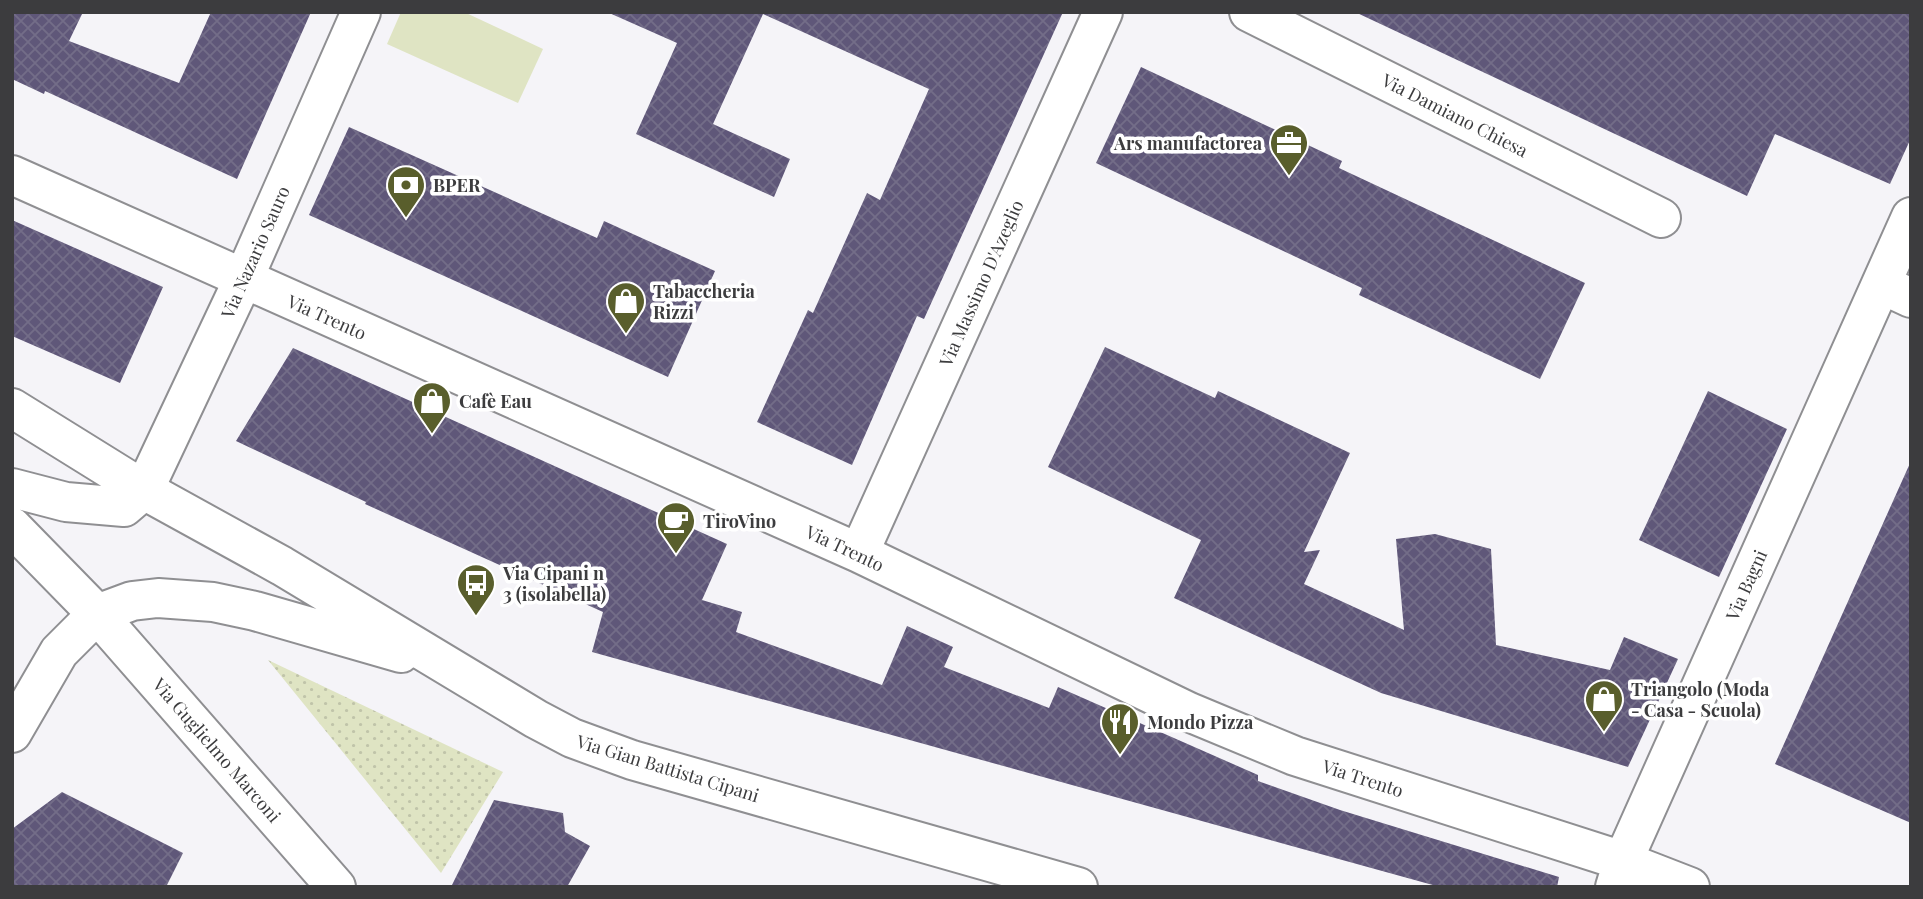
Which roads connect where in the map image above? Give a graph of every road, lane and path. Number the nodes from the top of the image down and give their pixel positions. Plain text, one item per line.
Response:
1 (361, 12) edge
2 (1103, 12) edge
3 (1249, 12) edge
4 (12, 175) edge
5 (1911, 217) edge
6 (1661, 218) dead end
7 (243, 280) junction
8 (1896, 291) edge
9 (12, 408) edge
10 (12, 488) edge
11 (144, 490) junction
12 (12, 527) edge
13 (859, 553) junction
14 (97, 614) junction
15 (447, 666) junction
16 (12, 733) edge
17 (1619, 874) edge
18 (336, 887) edge
19 (1078, 887) edge
20 (1690, 887) edge

1 - 7 street, Via Nazario Sauro
2 - 13 street, Via Massimo D'Azeglio
3 - 6 street, Via Damiano Chiesa
4 - 7 street, Via Trento
5 - 8 street, Via Bagni
7 - 11 street, Via Nazario Sauro
7 - 13 street, Via Trento
8 - 17 street, Via Bagni
9 - 11 street
10 - 11 street
11 - 15 street, Via Gian Battista Cipani
12 - 14 street, Via Guglielmo Marconi
13 - 17 street, Via Trento
14 - 15 street
14 - 16 street
14 - 18 street, Via Guglielmo Marconi
15 - 19 street, Via Gian Battista Cipani
17 - 20 street, Via Trento

